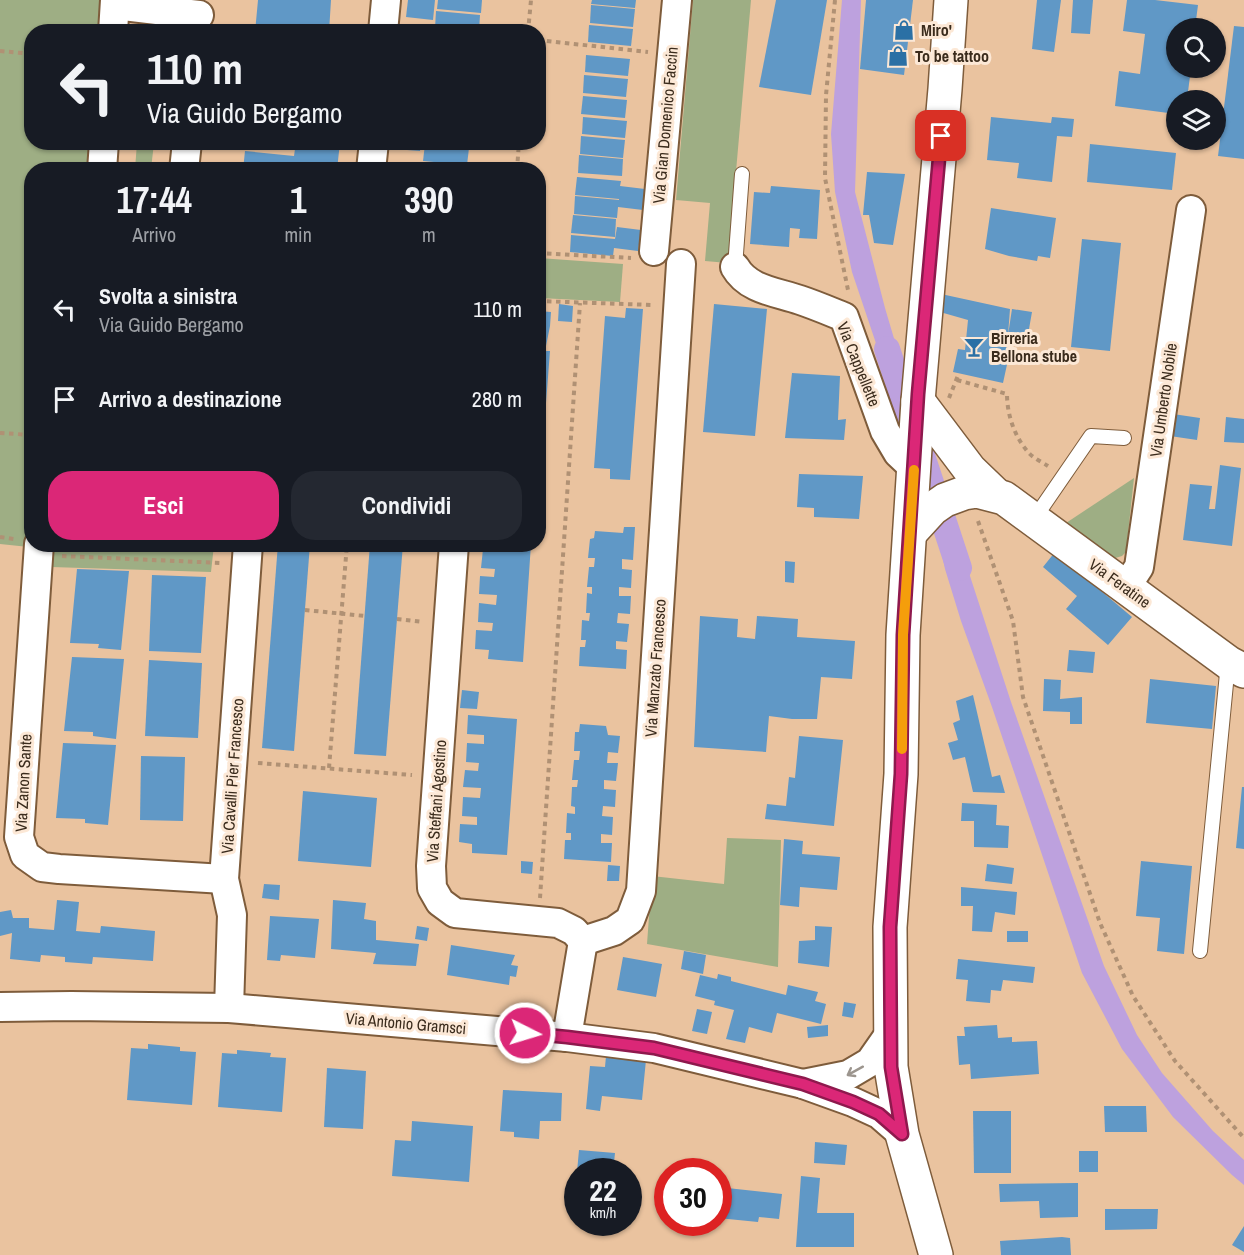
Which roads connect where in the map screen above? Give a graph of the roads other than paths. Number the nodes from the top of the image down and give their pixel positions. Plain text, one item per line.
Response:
1 (386, 0) edge
2 (677, 0) edge
3 (951, 0) edge
4 (114, 12) edge
5 (199, 15) edge
6 (384, 24) edge
7 (742, 174) dead end
8 (1191, 210) dead end
9 (654, 251) dead end
10 (681, 264) dead end
11 (735, 267) joint
12 (918, 401) junction
13 (1124, 438) dead end
14 (964, 462) junction
15 (914, 470) junction
16 (983, 501) junction
17 (1034, 519) junction
18 (910, 533) junction
19 (50, 552) edge
20 (453, 552) edge
21 (248, 554) edge
22 (1126, 587) junction
23 (1236, 667) edge
24 (224, 879) junction
25 (583, 941) junction
26 (1200, 951) dead end
27 (0, 1007) edge
28 (229, 1008) junction
29 (891, 1032) junction
30 (567, 1037) junction
31 (803, 1084) junction
32 (902, 1134) junction
33 (936, 1255) edge

1 - 6 street
2 - 9 street, Via Gian Domenico Faccin
3 - 12 main road
4 - 5 street
7 - 11 lane, Via Cappellette
8 - 22 street, Via Umberto Nobile
10 - 25 street, Via Manzato Francesco
11 - 15 street, Via Cappellette
12 - 14 main road
12 - 15 main road
13 - 17 lane
14 - 15 main road
14 - 16 main road
15 - 16 main road
15 - 18 main road
16 - 17 main road, Via Feratine
16 - 18 main road
17 - 22 main road, Via Feratine
18 - 29 main road
19 - 24 street, Via Zanon Sante
20 - 25 street, Via Steffani Agostino
21 - 24 street, Via Cavalli Pier Francesco
22 - 23 main road, Via Feratine
23 - 26 lane
24 - 28 street, Via Cavalli Pier Francesco
25 - 30 street
27 - 28 street, Via Antonio Gramsci
28 - 30 street, Via Antonio Gramsci
29 -> 31 street
29 - 32 main road
30 - 31 street, Via Antonio Gramsci
31 - 32 street, Via Antonio Gramsci
32 - 33 main road

